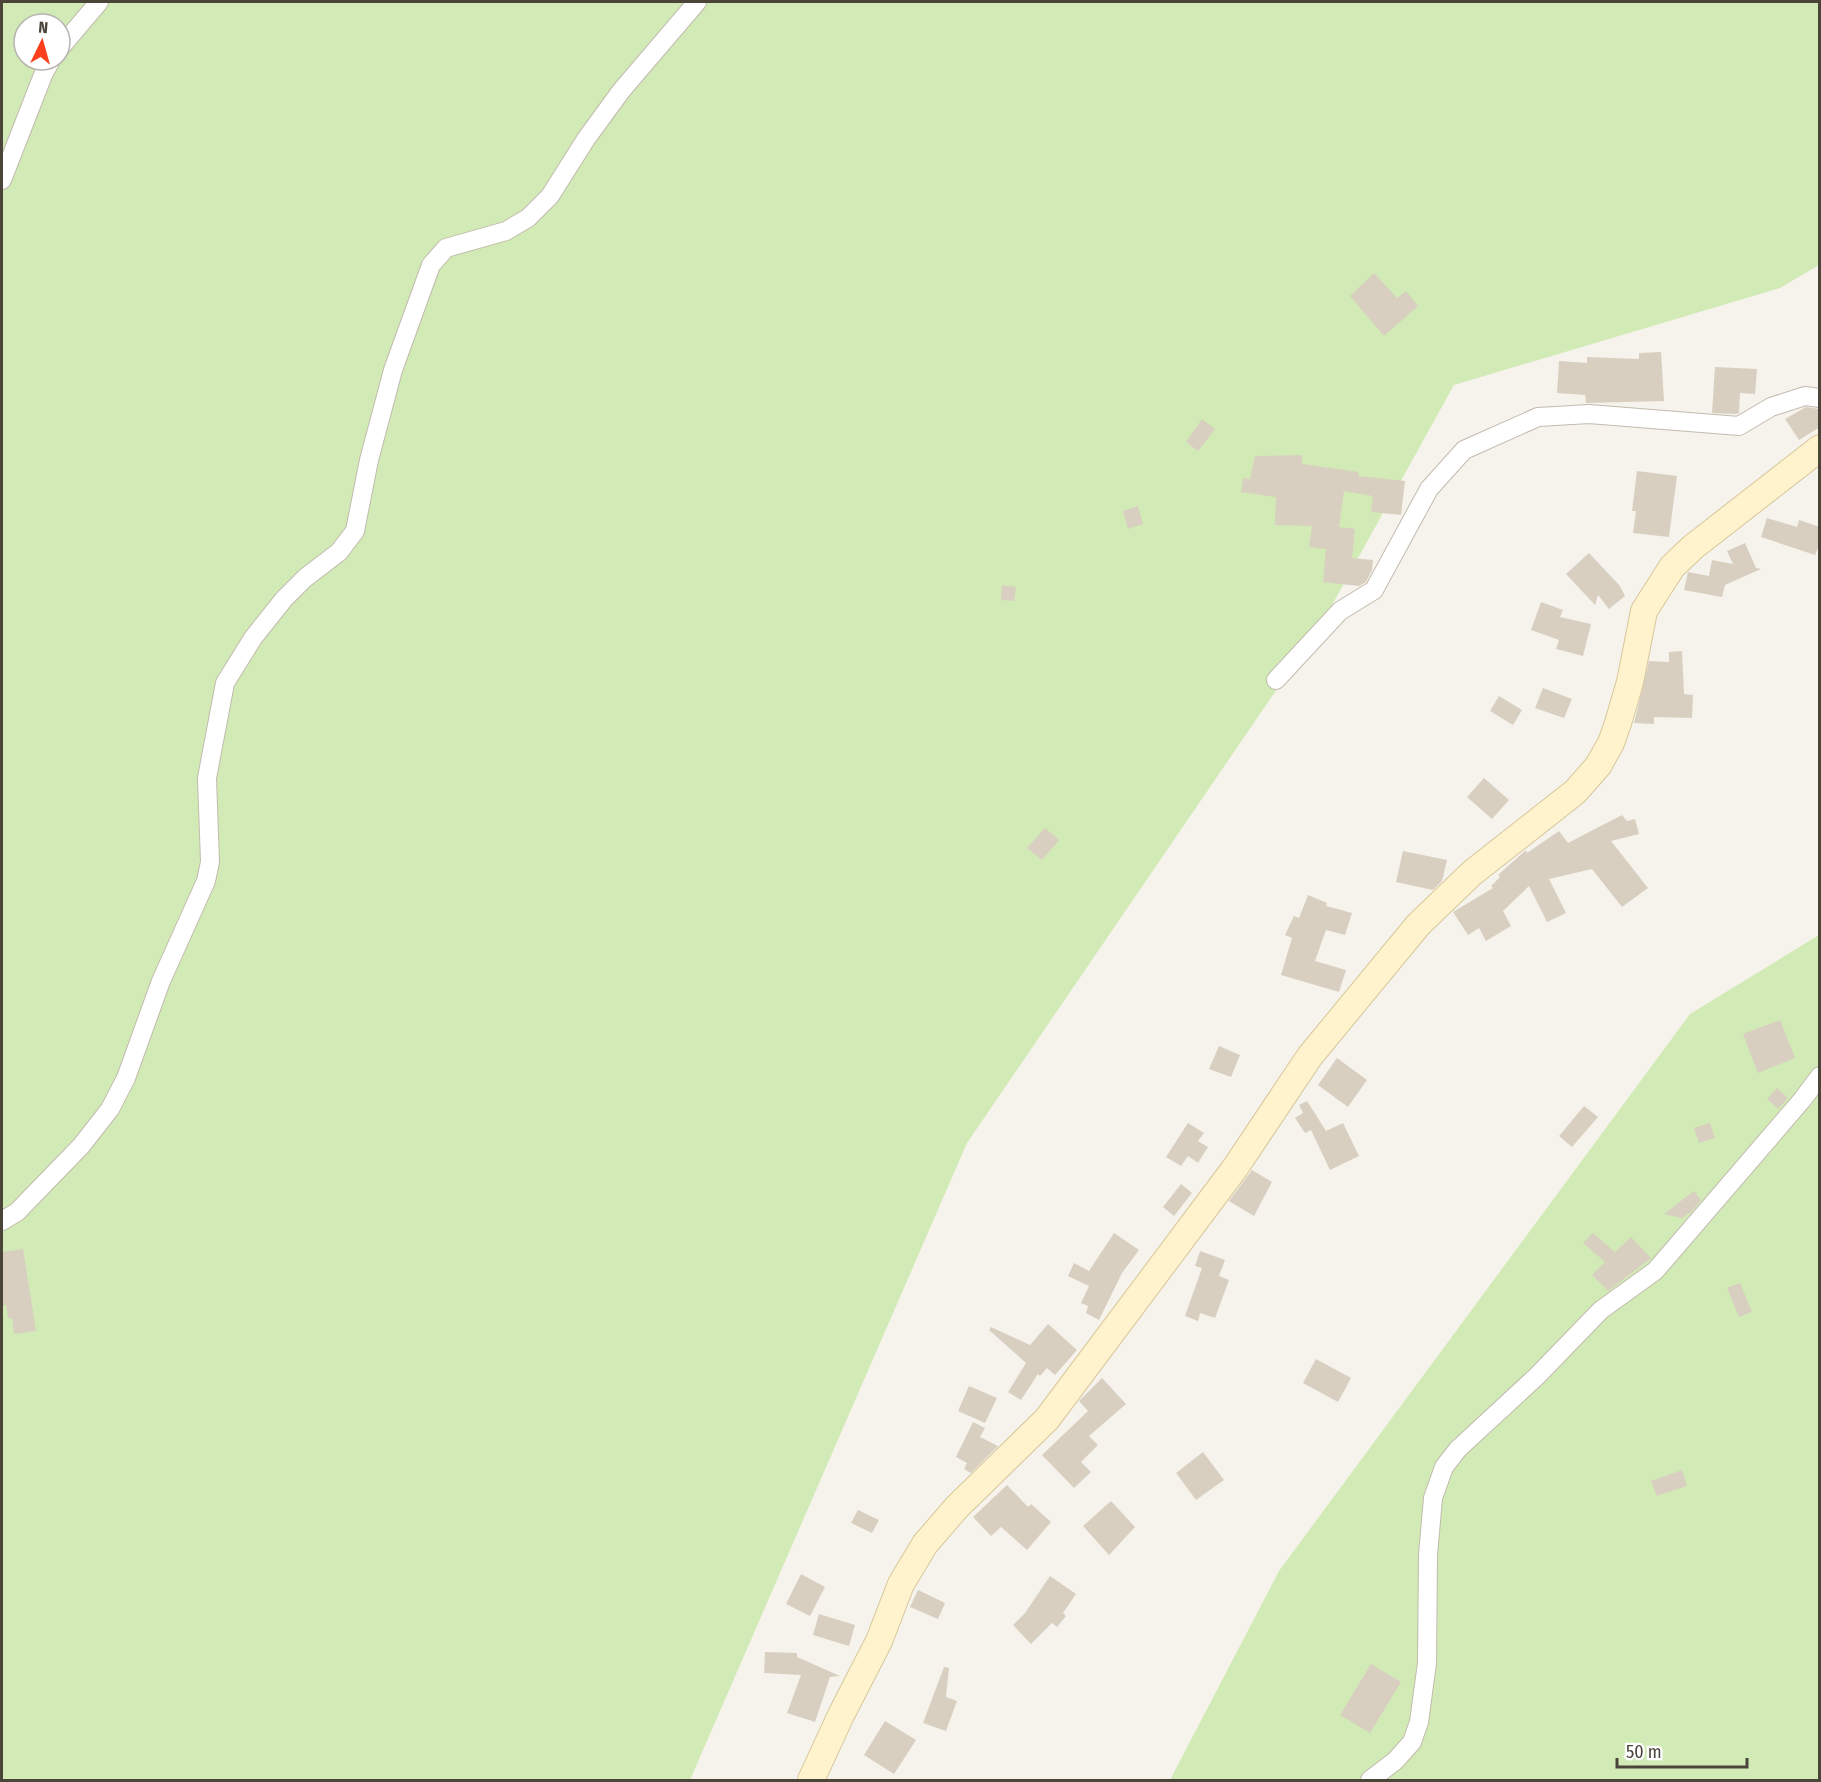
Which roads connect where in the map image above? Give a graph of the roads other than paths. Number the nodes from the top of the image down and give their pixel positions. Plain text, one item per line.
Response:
1 (99, 2) edge
2 (697, 2) edge
3 (72, 34) edge
4 (46, 72) edge
5 (2, 180) edge
6 (1820, 398) edge
7 (1820, 448) edge
8 (1276, 680) dead end
9 (1820, 1076) edge
10 (2, 1221) edge
11 (811, 1780) edge
12 (1370, 1780) edge

1 - 3 street
2 - 10 street
4 - 5 street
6 - 8 street
7 - 11 main road
9 - 12 street

